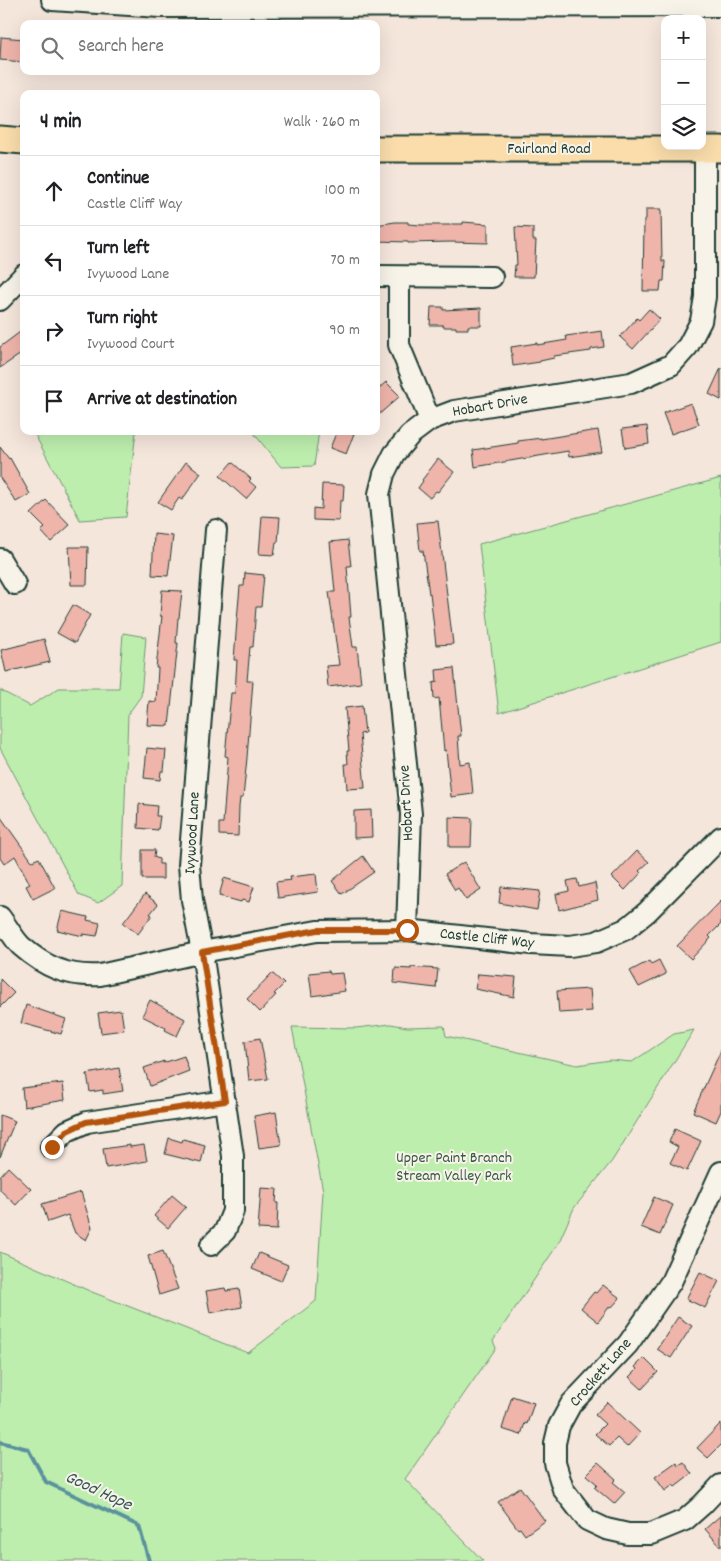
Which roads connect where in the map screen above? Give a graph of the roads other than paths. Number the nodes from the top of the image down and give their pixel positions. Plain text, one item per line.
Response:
1 (52, 0) edge
2 (283, 3) edge
3 (721, 6) edge
4 (0, 139) edge
5 (20, 141) edge
6 (380, 149) edge
7 (713, 149) edge
8 (380, 276) edge
9 (400, 277) junction
10 (492, 278) dead end
11 (20, 279) edge
12 (0, 300) edge
13 (430, 420) junction
14 (216, 530) dead end
15 (0, 559) edge
16 (14, 584) dead end
17 (721, 837) edge
18 (0, 917) edge
19 (407, 930) junction
20 (202, 952) junction
21 (225, 1101) junction
22 (52, 1147) dead end
23 (721, 1172) edge
24 (210, 1245) dead end
25 (721, 1485) edge

1 - 2 street
2 - 3 street
4 - 5 main road
6 - 7 main road, Fairland Road
7 - 13 street, Hobart Drive
8 - 9 street
9 - 10 street
9 - 13 street
11 - 12 street
13 - 19 street, Hobart Drive
14 - 20 street, Ivywood Lane
15 - 16 street
17 - 19 street, Castle Cliff Way
18 - 20 street, Castle Cliff Way
19 - 20 street, Castle Cliff Way
20 - 21 street, Ivywood Lane
21 - 22 street
21 - 24 street, Ivywood Lane
23 - 25 street, Crockett Lane

